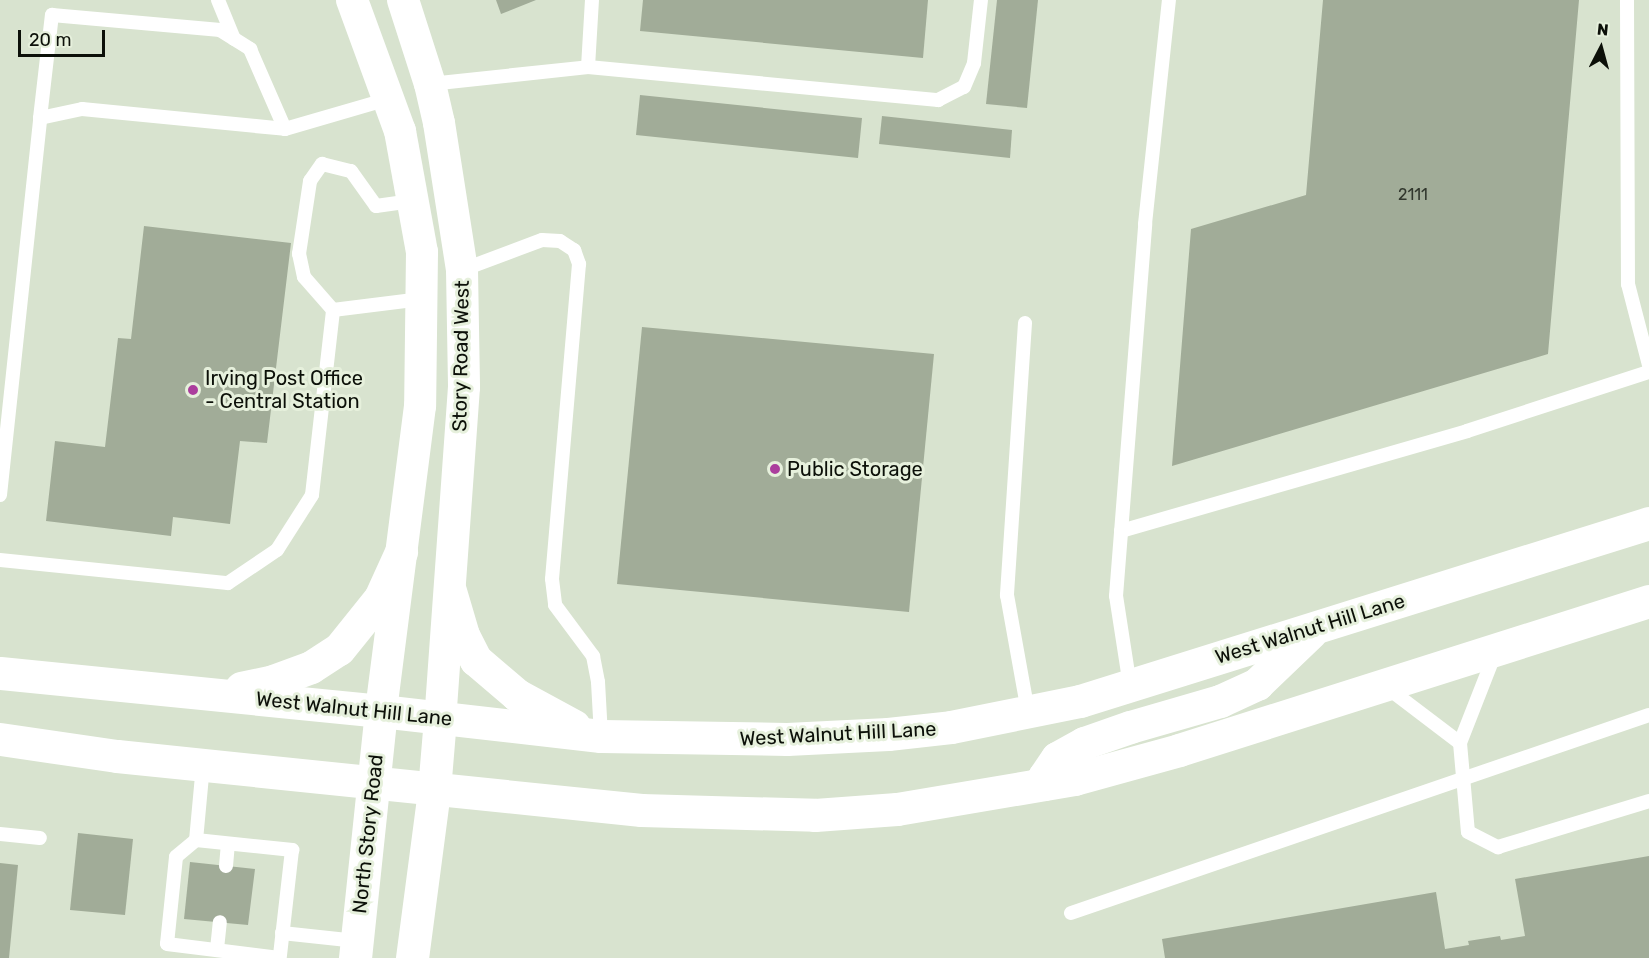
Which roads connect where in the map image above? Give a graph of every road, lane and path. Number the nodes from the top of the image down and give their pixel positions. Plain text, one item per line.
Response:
1 (218, 0) edge
2 (352, 0) edge
3 (403, 0) edge
4 (591, 0) edge
5 (981, 0) edge
6 (1169, 0) edge
7 (1627, 0) edge
8 (234, 39) junction
9 (588, 68) junction
10 (430, 84) junction
11 (388, 99) junction
12 (40, 118) junction
13 (285, 129) junction
14 (412, 201) junction
15 (462, 270) junction
16 (421, 298) junction
17 (333, 310) junction
18 (1025, 323) dead end
19 (1649, 365) edge
20 (1649, 372) edge
21 (0, 495) edge
22 (1649, 523) edge
23 (1121, 531) junction
24 (401, 552) junction
25 (0, 560) edge
26 (450, 591) junction
27 (1649, 601) edge
28 (1317, 627) junction
29 (1497, 649) junction
30 (0, 673) edge
31 (1384, 685) junction
32 (1130, 686) junction
33 (213, 694) junction
34 (381, 711) junction
35 (1028, 712) junction
36 (1649, 715) edge
37 (440, 718) junction
38 (601, 736) junction
39 (0, 739) edge
40 (1460, 743) junction
41 (203, 765) junction
42 (1463, 777) junction
43 (375, 783) junction
44 (1044, 784) junction
45 (434, 790) junction
46 (1649, 801) edge
47 (0, 834) edge
48 (40, 838) dead end
49 (196, 840) junction
50 (228, 844) junction
51 (226, 866) dead end
52 (1071, 913) dead end
53 (220, 922) dead end
54 (282, 933) junction
55 (217, 949) junction
56 (356, 950) edge
57 (280, 957) edge
58 (412, 958) edge

1 - 8 lane
2 - 11 street, Story Road West
3 - 10 street, Story Road West
4 - 9 lane
5 - 9 lane
6 - 23 lane
7 - 19 lane
8 - 12 lane
8 - 13 lane
9 - 10 lane
10 - 11 street
10 - 15 street, Story Road West
11 - 13 lane
11 - 14 street, Story Road West
12 - 13 lane
12 - 21 lane
14 - 16 street, Story Road West
14 - 17 lane
15 - 26 street, Story Road West
15 - 38 lane
16 - 17 lane
16 - 24 street, Story Road West
17 - 25 lane
18 - 35 lane
20 - 23 lane
22 - 28 main road, West Walnut Hill Lane
23 - 32 lane
24 - 33 main road
24 - 34 street, Story Road West
26 - 37 street, Story Road West
26 - 38 main road
27 - 29 main road
28 - 32 main road, West Walnut Hill Lane
28 - 44 main road
29 - 31 main road
29 - 40 lane
30 - 33 main road, West Walnut Hill Lane
31 - 40 lane
31 - 44 main road
32 - 35 main road, West Walnut Hill Lane
33 - 34 main road, West Walnut Hill Lane
34 - 37 main road, West Walnut Hill Lane
34 - 43 main road, North Story Road
35 - 38 main road, West Walnut Hill Lane
36 - 42 lane
37 - 38 main road, West Walnut Hill Lane
37 - 45 main road
39 - 41 main road
40 - 42 lane
41 - 43 main road
41 - 49 lane
42 - 46 lane
42 - 52 lane
43 - 45 main road
43 - 56 main road, North Story Road
44 - 45 main road
45 - 58 main road
47 - 48 lane
49 - 50 lane
49 - 55 lane
50 - 51 lane
50 - 54 lane
53 - 55 lane
54 - 56 lane
54 - 57 lane
55 - 57 lane

